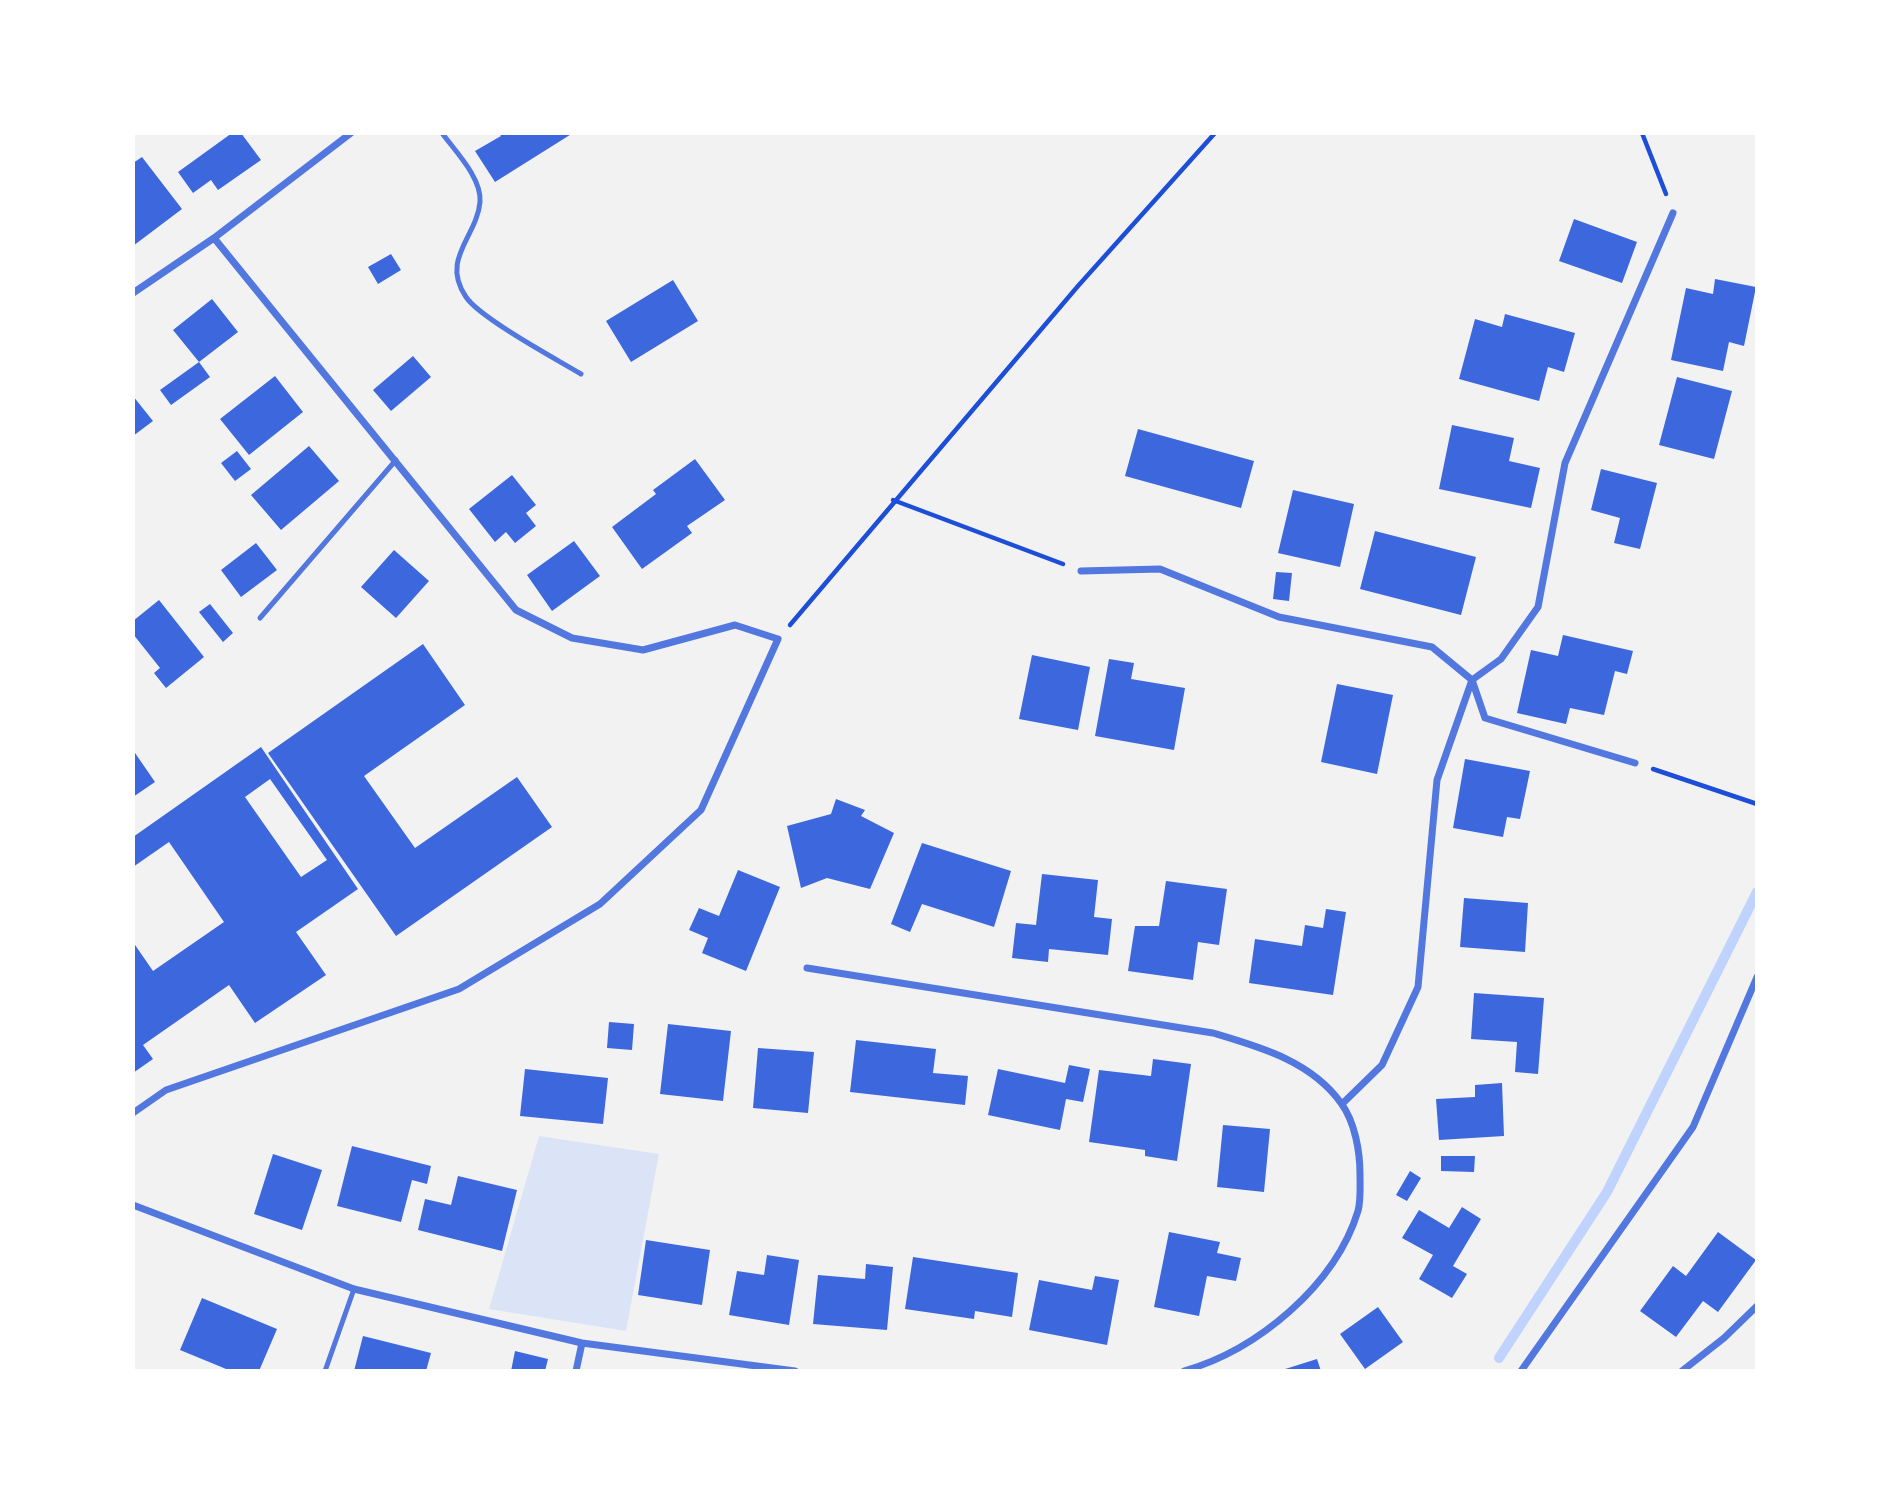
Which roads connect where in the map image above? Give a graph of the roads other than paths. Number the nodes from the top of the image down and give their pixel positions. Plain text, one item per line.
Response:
1 (351, 133) edge
2 (442, 133) edge
3 (1673, 213) road end
4 (214, 238) junction
5 (133, 293) edge
6 (581, 374) dead end
7 (396, 460) junction
8 (1081, 571) road end
9 (260, 618) dead end
10 (1472, 680) junction
11 (1635, 763) road end
12 (807, 968) dead end
13 (1757, 976) edge
14 (1342, 1104) junction
15 (133, 1113) edge
16 (133, 1205) edge
17 (354, 1289) junction
18 (1757, 1306) edge
19 (582, 1343) junction
20 (326, 1371) edge
21 (576, 1371) edge
22 (795, 1371) edge
23 (1184, 1371) edge
24 (1521, 1371) edge
25 (1682, 1371) edge

1 - 4 street
2 - 6 lane
3 - 10 street
4 - 5 street
4 - 7 street
7 - 9 lane
7 - 15 street
8 - 10 street
10 - 11 street
10 - 14 street
12 - 14 street
13 - 24 street
14 - 23 street
16 - 17 street
17 - 19 street
17 - 20 lane
18 - 25 street
19 - 21 street
19 - 22 street

